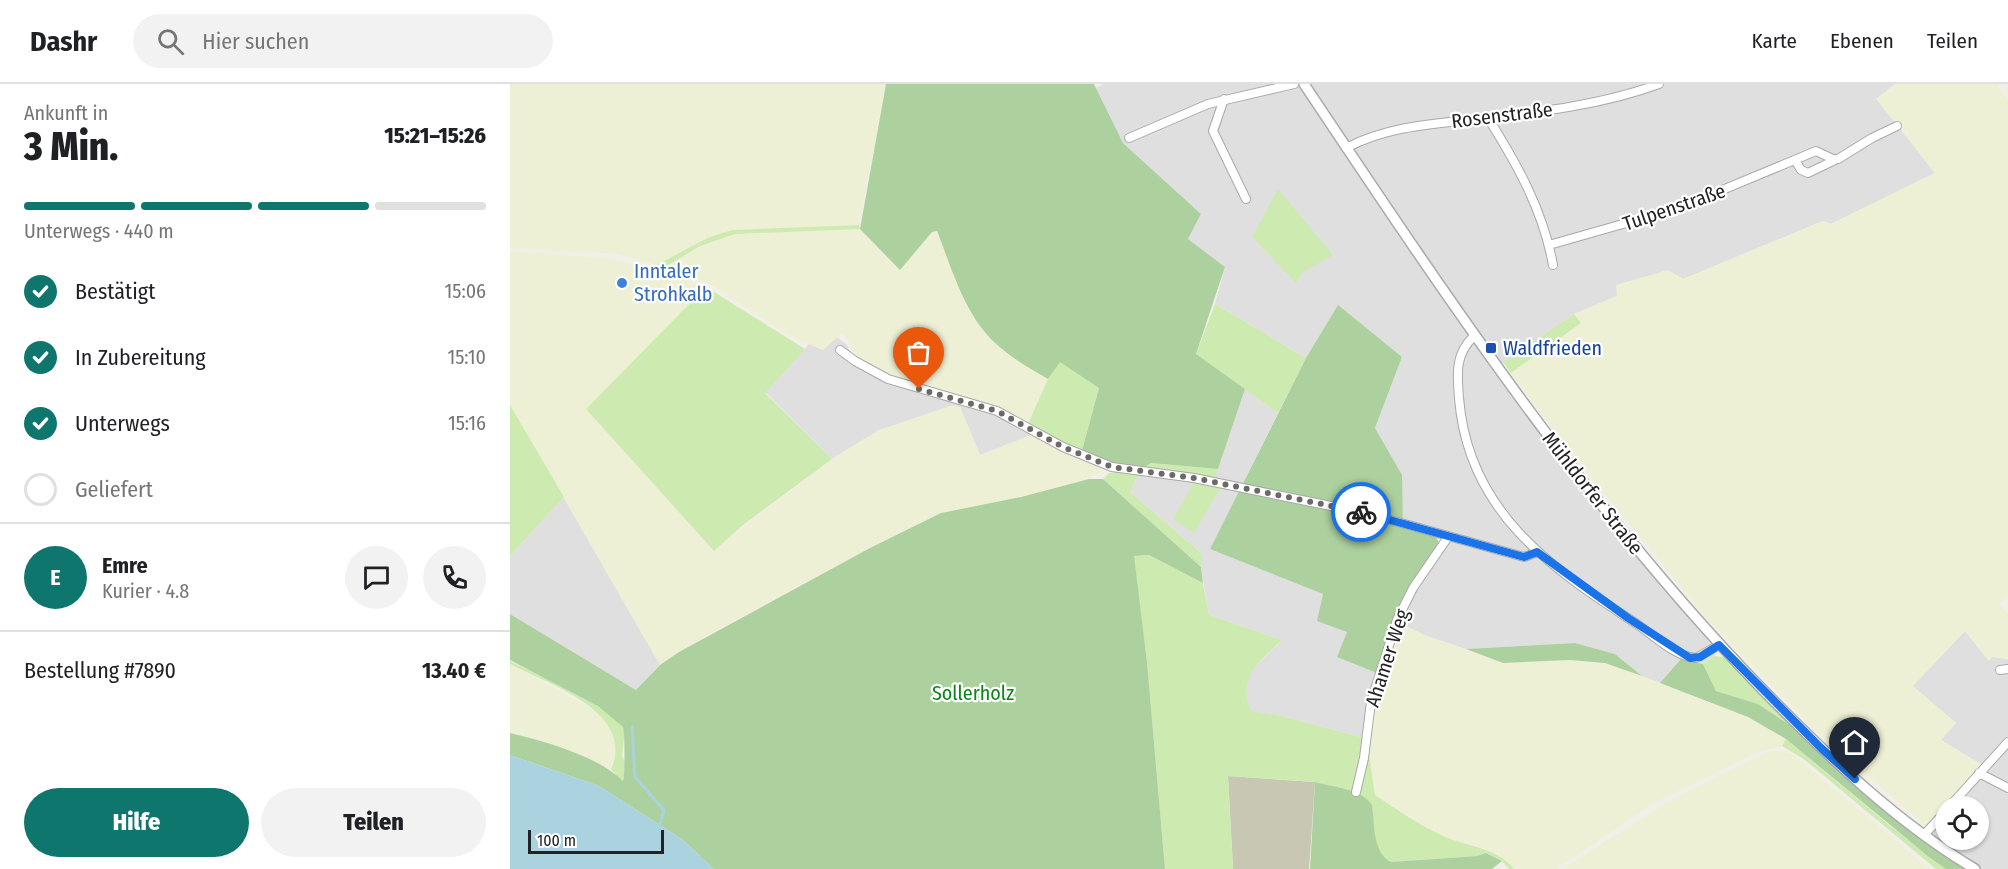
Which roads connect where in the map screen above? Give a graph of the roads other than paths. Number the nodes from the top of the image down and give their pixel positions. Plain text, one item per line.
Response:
1 (1294, 84) edge
2 (1304, 84) edge
3 (1659, 84) edge
4 (1224, 99) junction
5 (1488, 118) junction
6 (1897, 126) dead end
7 (1129, 138) dead end
8 (1346, 148) junction
9 (1795, 160) junction
10 (1835, 160) junction
11 (1246, 199) dead end
12 (1549, 245) junction
13 (1553, 265) dead end
14 (1474, 336) junction
15 (840, 350) dead end
16 (1448, 537) junction
17 (1537, 552) junction
18 (1719, 645) junction
19 (2008, 742) edge
20 (1979, 773) junction
21 (2008, 788) edge
22 (1356, 792) dead end
23 (1959, 796) edge
24 (1935, 823) edge
25 (1924, 835) junction
26 (1975, 869) edge

1 - 4 street
2 - 8 street, Mühldorfer Straße
3 - 5 street, Rosenstraße
4 - 7 street
4 - 11 street
5 - 8 street, Rosenstraße
5 - 12 street
6 - 10 street
8 - 14 street, Mühldorfer Straße
9 - 10 street, Tulpenstraße
9 - 10 street
9 - 12 street, Tulpenstraße
12 - 13 street
14 - 17 street
14 - 18 street, Mühldorfer Straße
15 - 16 street
16 - 17 street
16 - 22 street, Ahamer Weg
17 - 18 street
18 - 25 street, Mühldorfer Straße
19 - 20 street
20 - 21 street
20 - 23 street
24 - 25 street
25 - 26 street, Mühldorfer Straße

